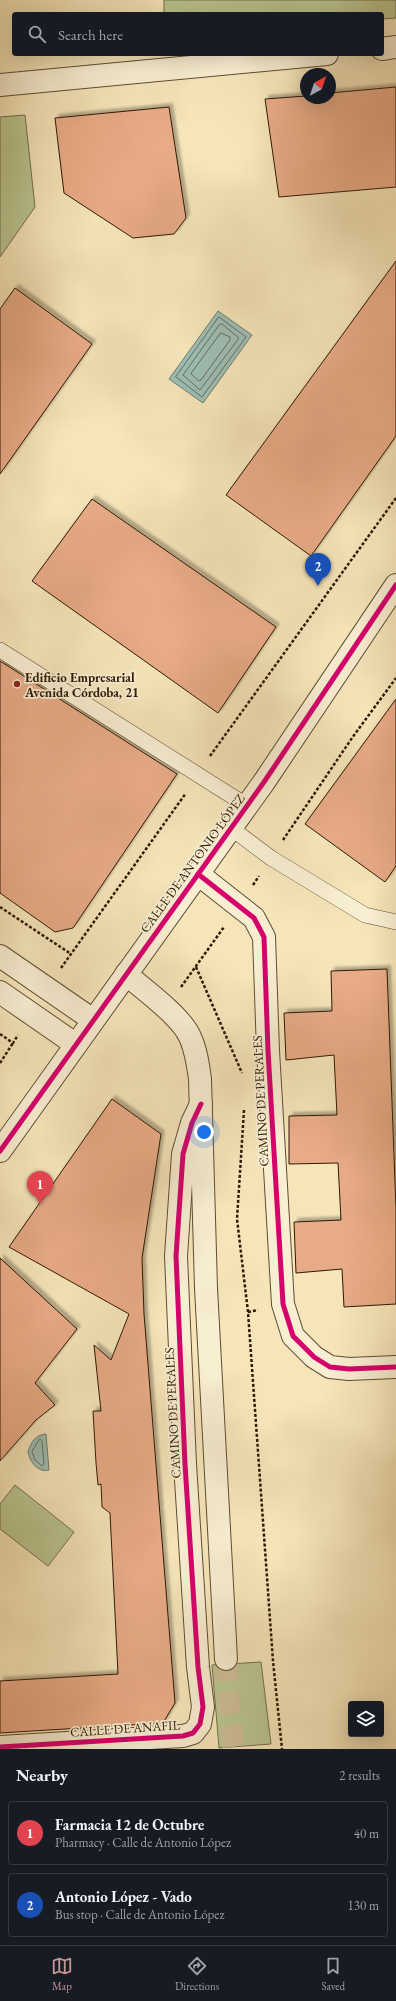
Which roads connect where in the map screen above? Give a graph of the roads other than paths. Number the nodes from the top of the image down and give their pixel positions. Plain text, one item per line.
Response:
1 (396, 47) edge
2 (384, 49) edge
3 (306, 56) edge
4 (0, 85) edge
5 (396, 584) edge
6 (0, 650) edge
7 (246, 806) junction
8 (231, 828) junction
9 (198, 874) junction
10 (396, 922) edge
11 (0, 956) edge
12 (126, 974) junction
13 (0, 992) edge
14 (92, 1020) junction
15 (75, 1044) junction
16 (201, 1104) junction
17 (0, 1151) edge
18 (396, 1367) edge
19 (226, 1659) tunnel mouth
20 (200, 1724) joint
21 (0, 1747) edge

1 - 2 street
3 - 4 street
5 - 7 street, CALLE DE ANTONIO LÓPEZ
6 - 7 lane
7 - 8 street, CALLE DE ANTONIO LÓPEZ
8 - 9 street, CALLE DE ANTONIO LÓPEZ
8 - 10 lane
9 - 12 street, CALLE DE ANTONIO LÓPEZ
9 - 18 street, CAMINO DE PERALES
11 - 14 street
12 - 14 street, CALLE DE ANTONIO LÓPEZ
12 - 16 street, CAMINO DE PERALES
13 - 15 street
14 - 15 street, CALLE DE ANTONIO LÓPEZ
15 - 17 street, CALLE DE ANTONIO LÓPEZ
16 - 19 street, CAMINO DE PERALES
16 - 20 street, CAMINO DE PERALES
20 - 21 street, CALLE DE ANAFIL

